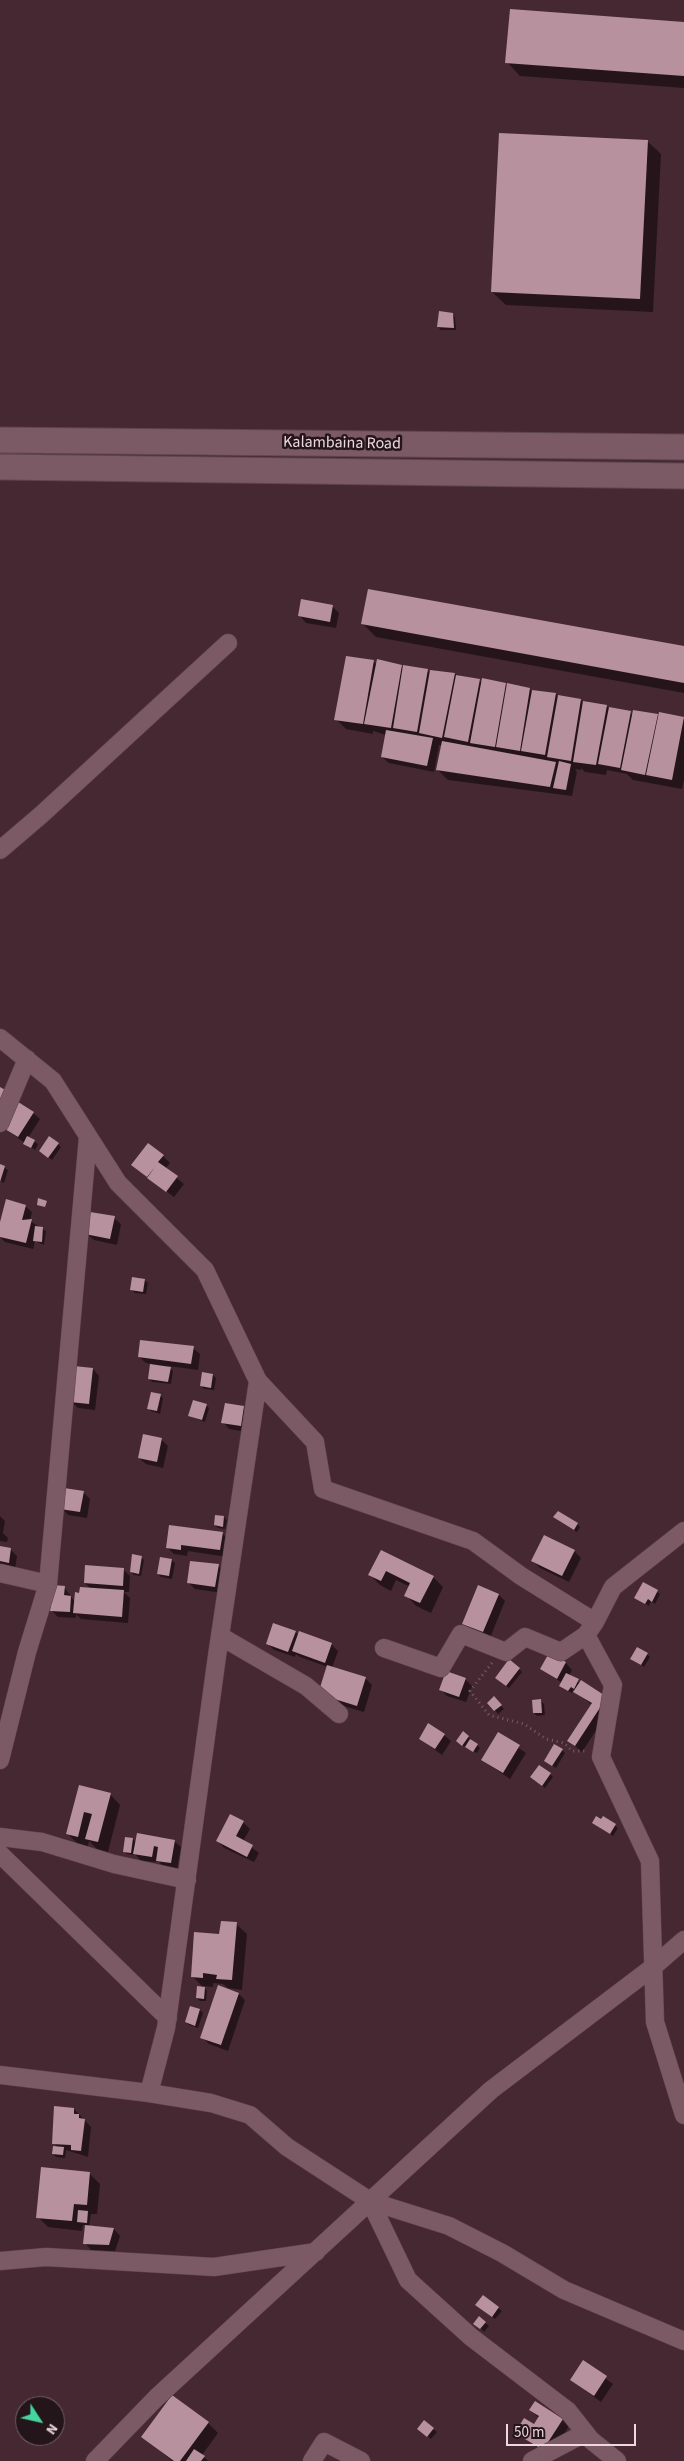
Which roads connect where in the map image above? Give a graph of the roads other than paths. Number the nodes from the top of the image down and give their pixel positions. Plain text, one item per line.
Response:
1 (0, 440) edge
2 (684, 447) edge
3 (0, 467) edge
4 (684, 476) edge
5 (228, 643) dead end
6 (0, 850) edge
7 (0, 1038) edge
8 (26, 1059) junction
9 (0, 1123) edge
10 (88, 1136) junction
11 (258, 1381) junction
12 (684, 1532) edge
13 (0, 1573) edge
14 (48, 1584) junction
15 (591, 1629) junction
16 (220, 1636) junction
17 (384, 1648) dead end
18 (339, 1714) dead end
19 (0, 1760) edge
20 (0, 1837) edge
21 (0, 1854) edge
22 (187, 1880) junction
23 (681, 1944) edge
24 (653, 1967) junction
25 (168, 2018) junction
26 (0, 2075) edge
27 (149, 2093) junction
28 (684, 2115) edge
29 (370, 2201) junction
30 (316, 2252) junction
31 (0, 2261) edge
32 (684, 2341) edge
33 (585, 2433) junction
34 (95, 2461) edge
35 (312, 2461) edge
36 (361, 2461) edge
37 (532, 2461) edge
38 (617, 2461) edge

1 - 2 main road, Kalambaina Road
3 - 4 main road
5 - 6 street
7 - 8 street
8 - 9 street
8 - 10 street
10 - 11 street
10 - 14 street
11 - 15 street
11 - 16 street
12 - 15 street
13 - 14 street
14 - 19 street
15 - 17 street
15 - 24 street
16 - 18 street
16 - 22 street
20 - 22 street
21 - 25 street
22 - 25 street
23 - 24 street
24 - 28 street
24 - 29 street
25 - 27 street
26 - 27 street
27 - 29 street
29 - 30 street
29 - 32 street
29 - 33 street
30 - 31 street
30 - 34 street
33 - 37 street
33 - 38 street
35 - 36 street

